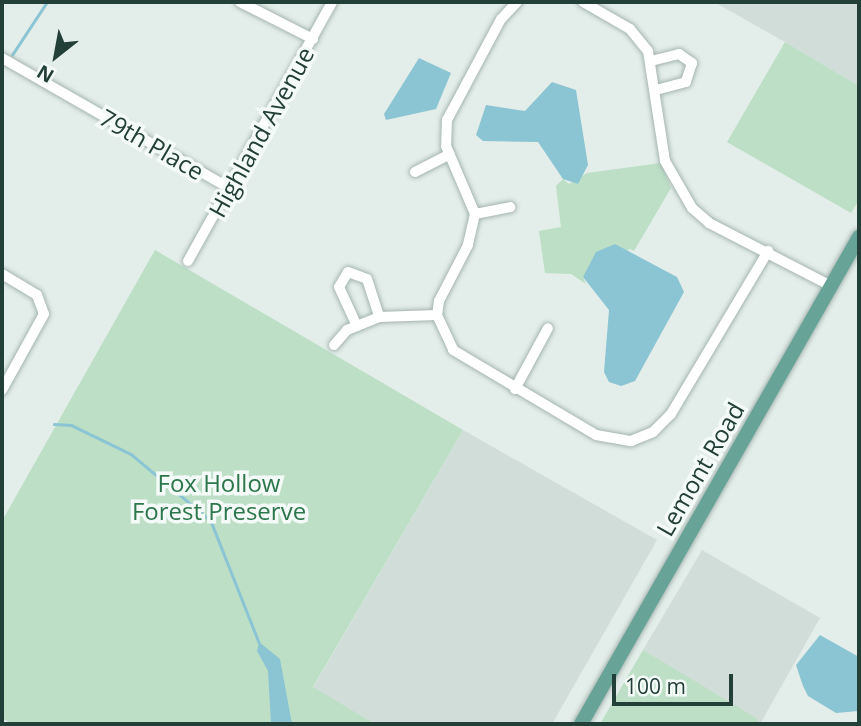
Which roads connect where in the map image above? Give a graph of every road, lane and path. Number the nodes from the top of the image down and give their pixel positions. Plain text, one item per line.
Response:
1 (240, 2) edge
2 (332, 2) edge
3 (517, 2) edge
4 (583, 2) edge
5 (313, 39) junction
6 (2, 58) edge
7 (651, 61) junction
8 (656, 90) junction
9 (450, 154) junction
10 (415, 172) dead end
11 (229, 188) junction
12 (510, 206) dead end
13 (475, 214) junction
14 (859, 237) edge
15 (768, 251) junction
16 (188, 261) dead end
17 (2, 274) edge
18 (831, 286) junction
19 (437, 315) junction
20 (379, 317) junction
21 (357, 326) junction
22 (548, 328) dead end
23 (334, 345) dead end
24 (515, 389) junction
25 (2, 390) edge
26 (581, 724) edge

1 - 5 street
2 - 5 street, Highland Avenue
3 - 9 street
4 - 7 street
5 - 11 street, Highland Avenue
6 - 11 street, 79th Place
7 - 8 street
7 - 8 street
8 - 15 street
9 - 10 street
9 - 13 street
11 - 16 street, Highland Avenue
12 - 13 street
13 - 19 street
14 - 18 main road, Lemont Road
15 - 18 street
15 - 24 street
17 - 25 street
18 - 26 main road, Lemont Road
19 - 20 street
19 - 24 street
20 - 21 street
20 - 21 street
21 - 23 street
22 - 24 street

